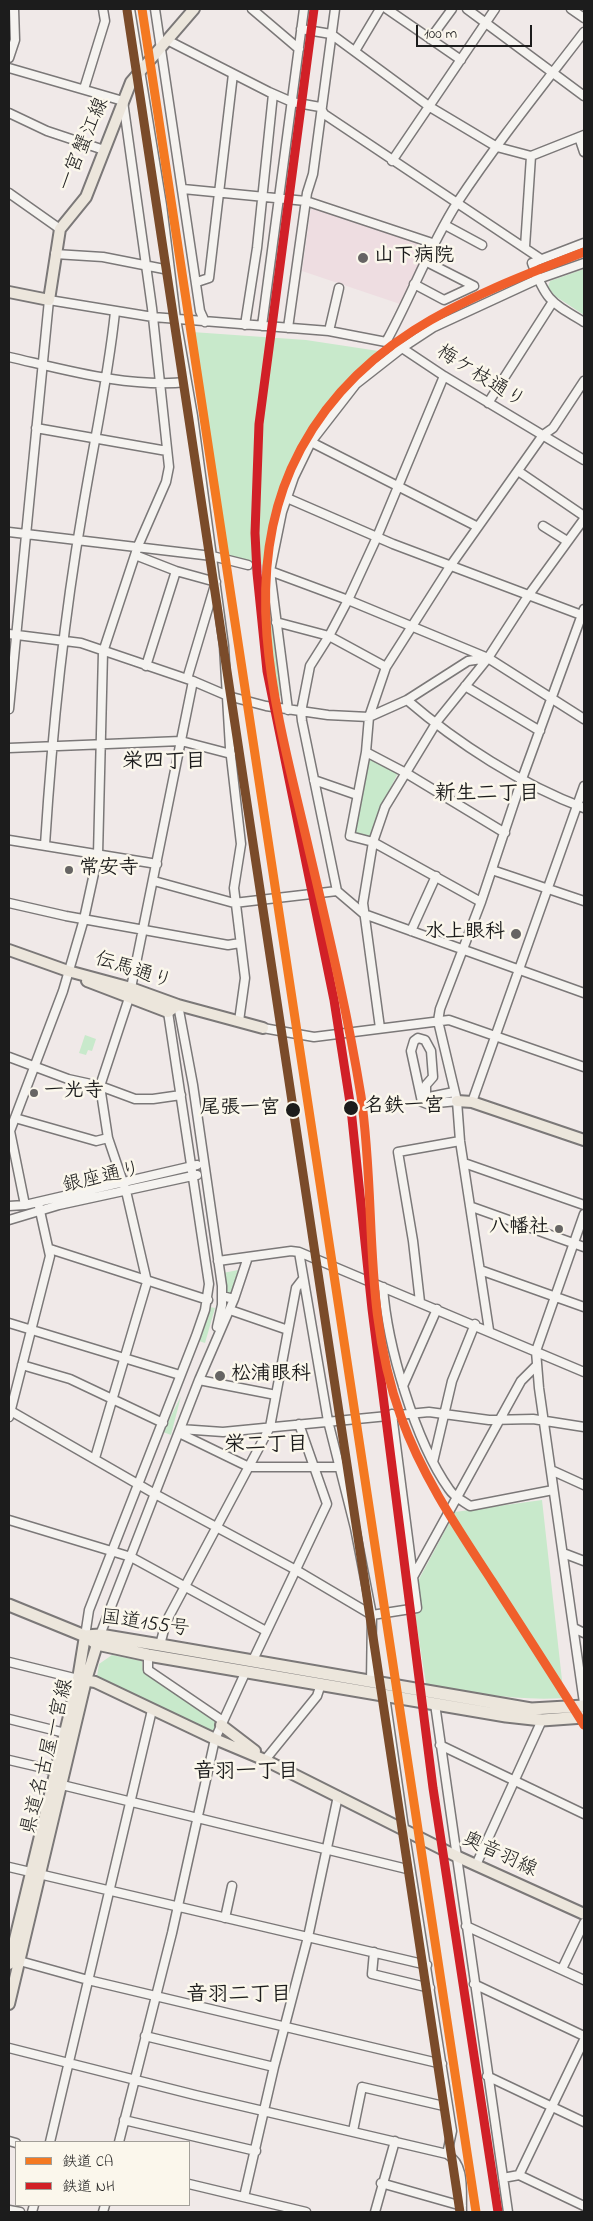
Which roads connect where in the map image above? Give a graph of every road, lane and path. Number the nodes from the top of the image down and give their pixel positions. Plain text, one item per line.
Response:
1 (14, 9) edge
2 (102, 9) edge
3 (130, 9) edge
4 (155, 9) edge
5 (194, 9) edge
6 (252, 9) edge
7 (304, 9) edge
8 (334, 9) edge
9 (380, 9) edge
10 (387, 9) edge
11 (452, 9) edge
12 (467, 9) edge
13 (495, 9) edge
14 (571, 9) edge
15 (584, 18) edge
16 (485, 24) junction
17 (301, 29) junction
18 (584, 32) edge
19 (331, 34) junction
20 (430, 39) junction
21 (164, 44) junction
22 (299, 49) junction
23 (354, 51) junction
24 (9, 58) edge
25 (461, 60) junction
26 (9, 68) edge
27 (139, 71) junction
28 (554, 72) junction
29 (234, 74) junction
30 (84, 88) junction
31 (273, 94) junction
32 (584, 96) edge
33 (123, 101) junction
34 (292, 102) junction
35 (320, 107) junction
36 (430, 107) junction
37 (9, 113) edge
38 (582, 136) edge
39 (497, 147) junction
40 (104, 150) junction
41 (584, 152) edge
42 (531, 156) junction
43 (392, 161) junction
44 (183, 190) junction
45 (9, 193) edge
46 (219, 194) junction
47 (262, 197) junction
48 (278, 198) junction
49 (306, 201) junction
50 (458, 203) junction
51 (445, 225) junction
52 (60, 229) junction
53 (584, 243) edge
54 (435, 244) junction
55 (482, 245) dead end
56 (525, 247) junction
57 (56, 254) junction
58 (541, 259) junction
59 (425, 261) junction
60 (584, 263) edge
61 (146, 264) junction
62 (169, 270) junction
63 (538, 279) junction
64 (197, 282) junction
65 (414, 284) junction
66 (339, 288) dead end
67 (9, 292) edge
68 (49, 300) junction
69 (552, 303) junction
70 (115, 312) junction
71 (153, 317) junction
72 (176, 319) junction
73 (205, 322) junction
74 (584, 322) edge
75 (245, 325) junction
76 (262, 326) junction
77 (288, 328) junction
78 (329, 331) junction
79 (386, 342) junction
80 (402, 348) junction
81 (9, 357) edge
82 (42, 364) junction
83 (444, 376) junction
84 (106, 377) junction
85 (584, 381) edge
86 (187, 382) junction
87 (161, 385) junction
88 (488, 403) junction
89 (36, 428) junction
90 (543, 436) junction
91 (96, 440) junction
92 (311, 442) junction
93 (167, 451) junction
94 (584, 460) edge
95 (518, 471) junction
96 (398, 486) junction
97 (287, 498) junction
98 (584, 518) edge
99 (543, 526) dead end
100 (478, 527) junction
101 (9, 532) edge
102 (25, 534) junction
103 (377, 537) junction
104 (78, 540) junction
105 (566, 541) junction
106 (138, 546) junction
107 (135, 555) junction
108 (212, 556) junction
109 (248, 565) tunnel mouth
110 (451, 565) junction
111 (176, 571) junction
112 (270, 571) junction
113 (216, 582) junction
114 (528, 596) junction
115 (348, 600) junction
116 (584, 614) edge
117 (276, 622) junction
118 (412, 626) junction
119 (12, 634) edge
120 (329, 636) junction
121 (62, 641) junction
122 (104, 652) junction
123 (488, 658) junction
124 (146, 666) junction
125 (386, 667) junction
126 (190, 680) junction
127 (465, 686) junction
128 (228, 696) junction
129 (552, 698) junction
130 (407, 700) junction
131 (9, 709) edge
132 (288, 710) junction
133 (301, 712) junction
134 (369, 717) junction
135 (584, 719) edge
136 (436, 724) junction
137 (540, 731) junction
138 (181, 741) junction
139 (100, 744) junction
140 (51, 746) junction
141 (9, 748) edge
142 (366, 752) junction
143 (231, 754) junction
144 (406, 773) junction
145 (522, 779) junction
146 (314, 780) junction
147 (584, 786) edge
148 (357, 795) junction
149 (581, 806) edge
150 (505, 833) junction
151 (9, 840) edge
152 (373, 842) junction
153 (45, 846) junction
154 (98, 855) junction
155 (157, 864) junction
156 (492, 870) junction
157 (436, 876) junction
158 (154, 882) junction
159 (548, 888) junction
160 (337, 891) junction
161 (584, 901) edge
162 (481, 902) junction
163 (9, 903) edge
164 (234, 903) junction
165 (364, 914) junction
166 (84, 920) junction
167 (145, 930) junction
168 (411, 930) junction
169 (240, 943) junction
170 (463, 949) junction
171 (9, 950) edge
172 (519, 969) junction
173 (72, 973) junction
174 (130, 993) junction
175 (584, 993) edge
176 (178, 1005) junction
177 (168, 1012) junction
178 (239, 1021) junction
179 (438, 1021) junction
180 (263, 1028) joint
181 (380, 1028) junction
182 (496, 1035) junction
183 (9, 1057) edge
184 (34, 1066) junction
185 (584, 1067) edge
186 (100, 1086) junction
187 (181, 1095) junction
188 (456, 1097) junction
189 (472, 1102) junction
190 (15, 1118) junction
191 (9, 1131) edge
192 (108, 1138) junction
193 (584, 1140) edge
194 (460, 1141) junction
195 (464, 1163) junction
196 (202, 1164) junction
197 (192, 1166) junction
198 (18, 1170) junction
199 (9, 1172) edge
200 (204, 1174) junction
201 (194, 1176) junction
202 (122, 1181) junction
203 (126, 1191) junction
204 (38, 1202) junction
205 (25, 1205) junction
206 (584, 1205) edge
207 (9, 1206) edge
208 (472, 1208) junction
209 (40, 1210) junction
210 (584, 1214) edge
211 (9, 1220) edge
212 (574, 1244) junction
213 (584, 1248) edge
214 (50, 1249) junction
215 (299, 1252) junction
216 (248, 1257) junction
217 (218, 1261) junction
218 (480, 1270) junction
219 (303, 1279) junction
220 (147, 1282) junction
221 (383, 1287) junction
222 (222, 1296) junction
223 (554, 1297) junction
224 (234, 1299) junction
225 (208, 1300) junction
226 (420, 1302) junction
227 (584, 1308) edge
228 (437, 1309) junction
229 (230, 1310) junction
230 (9, 1323) edge
231 (475, 1324) junction
232 (31, 1329) junction
233 (288, 1330) junction
234 (489, 1330) junction
235 (536, 1351) junction
236 (125, 1358) junction
237 (207, 1362) junction
238 (22, 1365) junction
239 (536, 1366) junction
240 (584, 1372) edge
241 (180, 1375) junction
242 (199, 1380) junction
243 (403, 1386) junction
244 (276, 1395) junction
245 (112, 1398) junction
246 (413, 1412) junction
247 (9, 1413) edge
248 (392, 1414) junction
249 (444, 1414) junction
250 (500, 1420) junction
251 (543, 1420) junction
252 (328, 1421) junction
253 (163, 1423) junction
254 (299, 1424) junction
255 (584, 1427) edge
256 (270, 1428) junction
257 (180, 1431) junction
258 (95, 1458) junction
259 (434, 1462) junction
260 (249, 1467) junction
261 (314, 1467) junction
262 (339, 1468) junction
263 (551, 1470) junction
264 (140, 1485) junction
265 (584, 1485) edge
266 (554, 1490) junction
267 (155, 1494) junction
268 (457, 1498) junction
269 (9, 1520) edge
270 (216, 1527) junction
271 (113, 1551) junction
272 (563, 1553) junction
273 (131, 1557) junction
274 (584, 1562) edge
275 (296, 1570) junction
276 (413, 1577) junction
277 (186, 1586) junction
278 (9, 1605) edge
279 (372, 1615) junction
280 (574, 1628) junction
281 (266, 1631) junction
282 (584, 1633) edge
283 (85, 1636) junction
284 (98, 1640) junction
285 (160, 1645) junction
286 (148, 1655) junction
287 (253, 1660) junction
288 (9, 1662) edge
289 (246, 1671) junction
290 (82, 1680) junction
291 (371, 1682) junction
292 (321, 1684) junction
293 (385, 1696) junction
294 (435, 1704) junction
295 (584, 1705) edge
296 (152, 1710) junction
297 (584, 1717) edge
298 (9, 1719) edge
299 (542, 1720) junction
300 (222, 1723) junction
301 (65, 1733) junction
302 (215, 1739) junction
303 (440, 1745) junction
304 (9, 1760) edge
305 (266, 1760) junction
306 (56, 1771) junction
307 (516, 1779) junction
308 (57, 1784) junction
309 (338, 1796) junction
310 (131, 1801) junction
311 (584, 1814) edge
312 (196, 1817) junction
313 (404, 1828) junction
314 (326, 1848) junction
315 (456, 1856) junction
316 (476, 1865) junction
317 (410, 1866) junction
318 (9, 1867) edge
319 (35, 1873) junction
320 (232, 1886) dead end
321 (108, 1891) junction
322 (178, 1907) junction
323 (584, 1914) edge
324 (225, 1918) junction
325 (584, 1923) edge
326 (466, 1926) junction
327 (308, 1937) junction
328 (374, 1952) junction
329 (12, 1960) edge
330 (427, 1965) junction
331 (562, 1969) junction
332 (88, 1980) junction
333 (584, 1980) edge
334 (474, 1984) junction
335 (430, 1988) junction
336 (156, 1996) junction
337 (9, 2004) edge
338 (286, 2027) junction
339 (145, 2036) junction
340 (584, 2038) edge
341 (9, 2048) edge
342 (70, 2063) junction
343 (442, 2064) junction
344 (274, 2067) junction
345 (488, 2076) junction
346 (133, 2078) junction
347 (448, 2107) junction
348 (552, 2107) junction
349 (265, 2111) junction
350 (124, 2120) junction
351 (584, 2122) edge
352 (353, 2131) junction
353 (50, 2141) edge
354 (119, 2141) edge
355 (395, 2141) junction
356 (256, 2151) junction
357 (447, 2154) junction
358 (519, 2174) junction
359 (503, 2178) junction
360 (381, 2183) junction
361 (190, 2184) edge
362 (244, 2197) junction
363 (584, 2206) edge
364 (462, 2209) edge
365 (9, 2210) edge
366 (20, 2212) edge
367 (304, 2212) edge
368 (375, 2212) edge
369 (508, 2212) edge

1 - 24 street
2 - 30 street
3 - 27 street
4 - 21 street
5 - 21 main road, 一宮蟹江線
6 - 22 street
7 - 17 street
8 - 19 street
9 - 23 street
10 - 20 street
11 - 20 street
12 - 16 street
13 - 16 street
14 - 15 street
16 - 25 street
16 - 28 street
17 - 19 street
17 - 22 street
18 - 28 street
19 - 23 street
19 - 35 street
20 - 25 street
21 - 27 main road, 一宮蟹江線
21 - 29 street
21 - 44 street
22 - 34 street
23 - 36 street
25 - 36 street
26 - 30 street
27 - 33 main road, 一宮蟹江線
27 - 62 street
28 - 32 street
28 - 39 street
29 - 31 street
29 - 46 street
30 - 33 street
31 - 34 street
31 - 47 street
33 - 40 main road, 一宮蟹江線
33 - 61 street
34 - 35 street
34 - 48 street
35 - 43 street
35 - 49 street
36 - 39 street
36 - 43 street
37 - 40 street
38 - 41 street
38 - 42 street
39 - 42 street
39 - 50 street
40 - 52 main road, 一宮蟹江線
42 - 56 street
43 - 50 street
44 - 46 street
44 - 64 street
45 - 52 street
46 - 47 street
46 - 64 street
47 - 48 street
47 - 75 street
48 - 49 street
48 - 76 street
49 - 54 street
49 - 77 street
50 - 51 street
50 - 56 street
51 - 54 street
51 - 55 street
52 - 57 main road
53 - 58 street
54 - 59 street
56 - 58 street
57 - 61 street
57 - 68 main road
58 - 63 street
59 - 65 street
59 - 65 street
60 - 63 street
61 - 62 street
61 - 71 street
62 - 72 street
63 - 69 street
63 - 80 street
64 - 73 street
65 - 79 street
66 - 78 street
67 - 68 main road
68 - 70 street, 梅ケ枝通り
68 - 82 street
69 - 74 street
69 - 88 street
70 - 71 street, 梅ケ枝通り
70 - 84 street
71 - 72 street, 梅ケ枝通り
71 - 87 street
72 - 73 street, 梅ケ枝通り
72 - 86 street
73 - 75 street, 梅ケ枝通り
75 - 76 street, 梅ケ枝通り
76 - 77 street, 梅ケ枝通り
77 - 78 street, 梅ケ枝通り
78 - 79 street, 梅ケ枝通り
79 - 80 street, 梅ケ枝通り
80 - 83 street, 梅ケ枝通り
80 - 92 street
81 - 82 street
82 - 84 street
82 - 89 street
83 - 88 street, 梅ケ枝通り
83 - 96 street
84 - 87 street
84 - 91 street
85 - 90 street
86 - 87 street
86 - 108 street
87 - 93 street
88 - 90 street, 梅ケ枝通り
89 - 91 street
89 - 102 street
90 - 94 street, 梅ケ枝通り
90 - 95 street
91 - 93 street
91 - 104 street
92 - 96 street
92 - 97 street
93 - 106 street
95 - 98 street
95 - 100 street
96 - 100 street
96 - 103 street
97 - 103 street
97 - 112 street
98 - 105 street
99 - 105 street
100 - 110 street
101 - 102 street
102 - 104 street
102 - 119 street
103 - 110 street
103 - 115 street
104 - 106 street
104 - 121 street
105 - 114 street
106 - 107 street
106 - 108 street
107 - 111 street
107 - 122 street
108 - 109 street
108 - 113 street
110 - 114 street
110 - 118 street
111 - 113 street
111 - 124 street
112 - 115 street
112 - 117 street
113 - 126 street
113 - 128 street
114 - 116 street
114 - 123 street
115 - 118 street
115 - 120 street
116 - 129 street
117 - 120 street
117 - 132 street
118 - 123 street
118 - 125 street
119 - 121 street
119 - 131 street
120 - 125 street
120 - 133 street
121 - 122 street
121 - 140 street
122 - 124 street
122 - 139 street
123 - 127 street
123 - 129 street
123 - 130 street
124 - 126 street
125 - 134 street
126 - 128 street
126 - 138 street
127 - 136 street
127 - 137 street
128 - 132 street
128 - 143 street
129 - 135 street
129 - 137 street
130 - 134 street
130 - 136 street
132 - 133 street
133 - 134 street
133 - 146 street
134 - 142 street
136 - 144 street
136 - 145 street
137 - 145 street
138 - 139 street
138 - 143 street
138 - 155 street
139 - 140 street
139 - 154 street
140 - 141 street
140 - 153 street
142 - 144 street
142 - 148 street
143 - 164 street
144 - 150 street
144 - 152 street
145 - 149 street
145 - 150 street
146 - 148 street
146 - 160 street
147 - 149 street
148 - 152 street
149 - 159 street
150 - 156 street
151 - 153 street
152 - 157 street
152 - 165 street
153 - 154 street
154 - 155 street
154 - 166 street
155 - 158 street
156 - 159 street
156 - 162 street
157 - 162 street
157 - 168 street
158 - 164 street
158 - 167 street
159 - 161 street
159 - 172 street
160 - 164 street
160 - 165 street
162 - 170 street
163 - 166 street
164 - 169 street
165 - 168 street
165 - 181 street
166 - 167 street
166 - 173 street
167 - 169 street
167 - 174 street
168 - 170 street
169 - 178 street
170 - 172 street
170 - 179 street
171 - 173 main road, 伝馬通り
172 - 175 street
172 - 182 street
173 - 174 main road, 伝馬通り
173 - 184 street
174 - 176 main road, 伝馬通り
174 - 177 main road, 伝馬通り
174 - 186 street
176 - 177 main road
176 - 178 main road, 伝馬通り
176 - 196 street
177 - 187 street
178 - 180 main road, 伝馬通り
179 - 181 street
179 - 182 street
179 - 188 street
180 - 181 street
182 - 185 street
182 - 189 street
183 - 184 street
184 - 186 street
184 - 190 street
186 - 187 street
186 - 192 street
187 - 197 street
188 - 188 street
188 - 189 main road
188 - 194 street
189 - 193 main road
190 - 191 street
190 - 192 street
191 - 198 street
192 - 202 street
194 - 195 street
194 - 226 street
195 - 206 street
195 - 208 street
196 - 197 street, 銀座通り
196 - 200 street
197 - 201 street
197 - 202 street, 銀座通り
198 - 199 street
198 - 205 street
200 - 201 street, 銀座通り
200 - 217 street
201 - 203 street, 銀座通り
201 - 225 street
202 - 203 street
202 - 204 street, 銀座通り
203 - 209 street, 銀座通り
203 - 220 street
204 - 205 street, 銀座通り
204 - 209 street
205 - 207 street, 銀座通り
208 - 212 street
208 - 218 street
209 - 211 street, 銀座通り
209 - 214 street
210 - 212 street
212 - 213 street
212 - 223 street
214 - 220 street
214 - 232 street
215 - 216 street
215 - 219 street
215 - 221 street
216 - 217 street
216 - 224 street
217 - 222 street
218 - 223 street
218 - 234 street
219 - 233 street
219 - 252 street
220 - 225 street
220 - 236 street
221 - 226 street
221 - 243 street
222 - 224 street
222 - 237 street
223 - 227 street
223 - 235 street
224 - 229 street
225 - 241 street
226 - 228 street
228 - 231 street
228 - 243 street
229 - 233 street
229 - 237 street
230 - 232 street
231 - 234 street
231 - 249 street
232 - 236 street
232 - 238 street
233 - 244 street
234 - 235 street
235 - 239 street
235 - 240 street
236 - 241 street
236 - 245 street
237 - 242 street
238 - 245 street
238 - 247 street
239 - 250 street
239 - 251 street
241 - 253 street
242 - 244 street
242 - 257 street
243 - 246 street
244 - 256 street
245 - 253 street
245 - 258 street
246 - 248 street
246 - 249 street
246 - 259 street
247 - 258 street
248 - 252 street
248 - 276 street
249 - 250 street
249 - 259 street
250 - 251 street
250 - 268 street
251 - 255 street
251 - 263 street
252 - 254 street
252 - 262 street
253 - 264 street
254 - 256 street
254 - 261 street
256 - 257 street
256 - 260 street
257 - 260 street
257 - 267 street
258 - 264 street
259 - 268 street
260 - 261 street
260 - 270 street
261 - 262 street
261 - 275 street
262 - 279 street
263 - 265 street
263 - 266 street
264 - 267 street
264 - 271 street
266 - 268 street
266 - 272 street
267 - 270 street
267 - 273 street
268 - 276 street
269 - 271 street
270 - 275 street
270 - 277 street
271 - 273 street
271 - 283 street
272 - 274 street
272 - 280 street
273 - 277 street
273 - 284 street
275 - 279 street
275 - 281 street
276 - 279 street
277 - 281 street
277 - 285 street
278 - 283 highway
279 - 291 street
280 - 282 street
280 - 295 street
281 - 287 street
283 - 284 highway, 国道155号
283 - 290 main road, 県道名古屋一宮線
284 - 285 highway, 国道155号
284 - 286 highway, 国道155号
284 - 290 main road, 県道名古屋一宮線
285 - 287 highway, 国道155号
286 - 289 highway, 国道155号
286 - 300 street
287 - 291 highway, 国道155号
288 - 290 street
289 - 292 highway, 国道155号
289 - 300 street
290 - 296 main road, 奥音羽線
290 - 301 main road, 県道名古屋一宮線
290 - 308 main road, 県道名古屋一宮線
291 - 295 highway, 国道155号
292 - 293 highway, 国道155号
292 - 305 street
293 - 294 highway, 国道155号
293 - 313 street
294 - 299 highway, 国道155号
294 - 303 street
296 - 302 main road, 奥音羽線
296 - 310 street
297 - 299 highway, 国道155号
298 - 301 street
299 - 307 street
300 - 302 street
300 - 305 main road, 奥音羽線
301 - 306 main road, 県道名古屋一宮線
302 - 305 main road, 奥音羽線
302 - 312 street
303 - 307 street
303 - 315 street
304 - 306 street
305 - 309 main road, 奥音羽線
306 - 308 main road, 県道名古屋一宮線
307 - 311 street
307 - 316 street
308 - 310 street
308 - 319 main road, 県道名古屋一宮線
309 - 313 main road, 奥音羽線
309 - 314 street
310 - 312 street
310 - 321 street
312 - 314 street
312 - 322 street
313 - 315 main road, 奥音羽線
313 - 317 street
314 - 317 street
314 - 327 street
315 - 316 main road, 奥音羽線
315 - 326 street
316 - 323 main road, 奥音羽線
317 - 330 street
318 - 319 street
319 - 321 street
319 - 329 main road, 県道名古屋一宮線
320 - 324 street
321 - 322 street
321 - 332 street
322 - 324 street
322 - 336 street
324 - 327 street
325 - 331 street
326 - 331 street
326 - 334 street
327 - 328 street
327 - 338 street
328 - 330 street
328 - 335 street
329 - 332 street
329 - 337 main road, 県道名古屋一宮線
330 - 335 street
331 - 333 street
332 - 336 street
332 - 342 street
334 - 340 street
334 - 345 street
335 - 343 street
336 - 338 street
336 - 339 street
338 - 343 street
338 - 344 street
339 - 344 street
339 - 346 street
340 - 348 street
341 - 342 street
342 - 346 street
342 - 353 street
343 - 347 street
344 - 349 street
345 - 348 street
345 - 359 street
346 - 349 street
346 - 350 street
347 - 352 street
347 - 357 street
348 - 351 street
348 - 358 street
349 - 352 street
349 - 356 street
350 - 354 street
350 - 356 street
352 - 355 street
355 - 357 street
355 - 360 street
356 - 362 street
357 - 364 street
358 - 359 street
358 - 363 street
359 - 369 street
360 - 364 street
360 - 368 street
361 - 362 street
362 - 367 street
365 - 366 street

